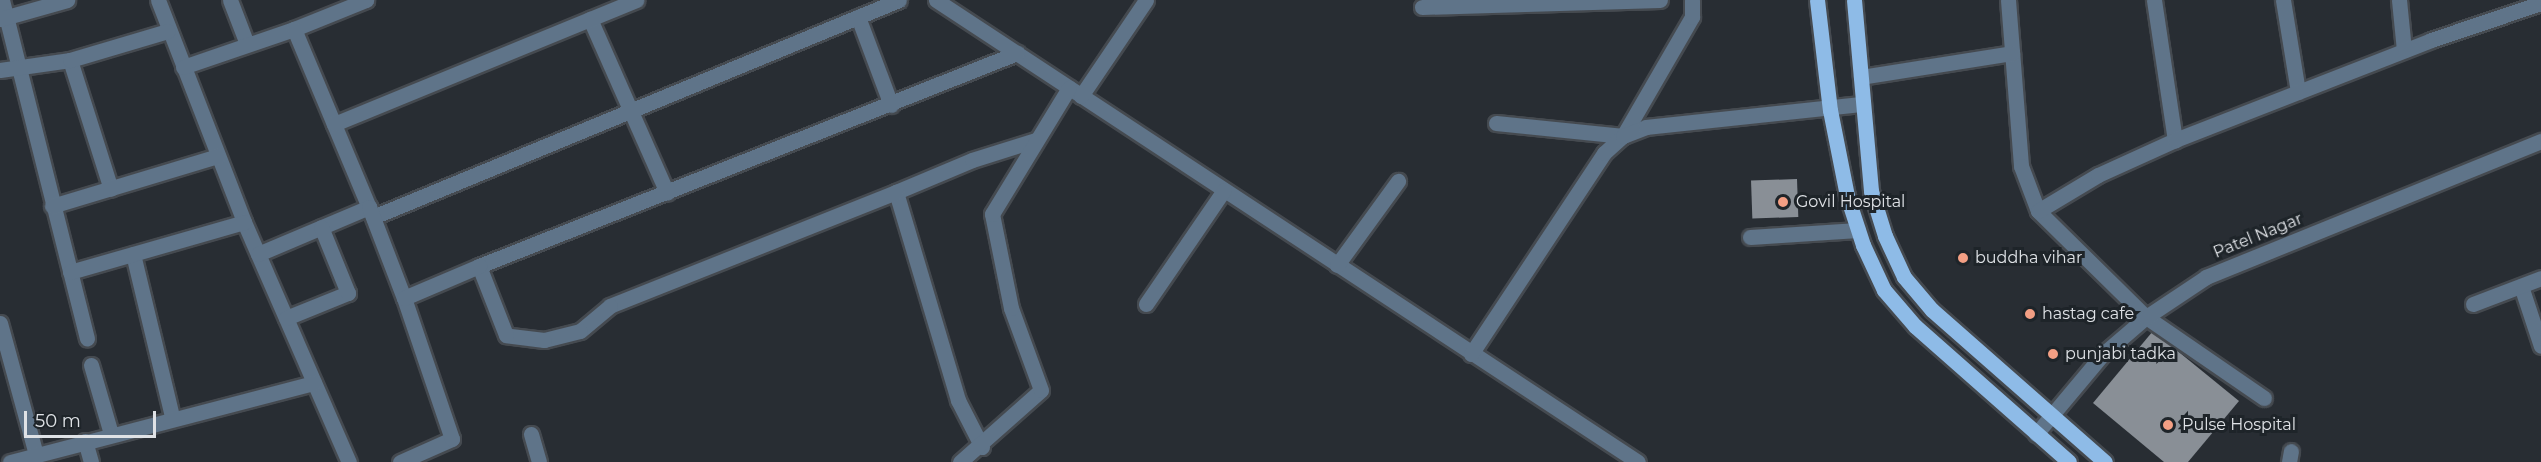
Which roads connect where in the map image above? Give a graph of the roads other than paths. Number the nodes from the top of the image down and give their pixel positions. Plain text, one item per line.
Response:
1 (2, 0) edge
2 (67, 0) edge
3 (158, 0) edge
4 (230, 0) edge
5 (366, 0) edge
6 (637, 0) edge
7 (899, 0) edge
8 (936, 0) edge
9 (1146, 0) edge
10 (1660, 0) edge
11 (1692, 0) edge
12 (1817, 0) edge
13 (1854, 0) edge
14 (2008, 0) edge
15 (2154, 0) edge
16 (2283, 0) edge
17 (2399, 0) edge
18 (2541, 3) edge
19 (2521, 5) edge
20 (1422, 8) dead end
21 (858, 16) junction
22 (3, 18) edge
23 (590, 19) junction
24 (294, 29) junction
25 (168, 31) junction
26 (247, 44) junction
27 (2404, 50) junction
28 (1017, 53) junction
29 (2012, 53) junction
30 (70, 60) junction
31 (16, 67) junction
32 (183, 67) junction
33 (0, 70) edge
34 (1860, 77) junction
35 (1075, 92) junction
36 (2298, 92) junction
37 (1863, 104) junction
38 (891, 105) junction
39 (631, 110) junction
40 (1830, 110) junction
41 (1496, 123) dead end
42 (334, 124) junction
43 (1623, 136) junction
44 (1036, 140) junction
45 (2175, 140) junction
46 (2541, 141) edge
47 (218, 156) junction
48 (1398, 181) dead end
49 (111, 189) junction
50 (1224, 190) junction
51 (896, 192) junction
52 (667, 193) junction
53 (52, 207) junction
54 (2038, 211) junction
55 (371, 212) junction
56 (244, 222) junction
57 (321, 227) junction
58 (1858, 230) junction
59 (1750, 237) dead end
60 (133, 254) junction
61 (258, 254) junction
62 (1337, 265) junction
63 (478, 266) junction
64 (70, 272) junction
65 (2541, 278) edge
66 (2521, 286) junction
67 (404, 298) junction
68 (2474, 303) dead end
69 (1146, 304) dead end
70 (2146, 317) junction
71 (286, 318) junction
72 (0, 323) edge
73 (87, 339) dead end
74 (2541, 346) edge
75 (1471, 354) junction
76 (91, 365) dead end
77 (314, 383) junction
78 (2264, 398) dead end
79 (2051, 416) junction
80 (172, 417) junction
81 (111, 434) junction
82 (531, 434) dead end
83 (2036, 434) junction
84 (85, 441) junction
85 (982, 447) junction
86 (36, 455) junction
87 (10, 462) edge
88 (91, 462) edge
89 (349, 462) edge
90 (400, 462) edge
91 (539, 462) edge
92 (960, 462) edge
93 (1638, 462) edge
94 (2068, 462) edge
95 (2105, 462) edge

1 - 22 street
2 - 22 street
3 - 25 street
4 - 26 street
5 - 24 street
6 - 23 street
7 - 21 street
8 - 28 street
9 - 35 street
10 - 20 street
11 - 43 street
12 - 40 main road
13 - 34 main road
14 - 29 street
15 - 45 street
16 - 36 street
17 - 27 street
18 - 19 street
19 - 27 street
21 - 38 street
21 - 39 street
22 - 31 street
23 - 39 street
23 - 42 street
24 - 26 street
24 - 42 street
25 - 30 street
25 - 32 street
26 - 32 street
27 - 36 street
28 - 35 street
28 - 38 street
29 - 34 street
29 - 54 street
30 - 31 street
30 - 49 street
31 - 33 street
31 - 53 street
32 - 47 street
34 - 37 main road
35 - 44 street
35 - 50 street
36 - 45 street
37 - 40 street
37 - 79 main road
38 - 52 street
39 - 52 street
39 - 55 street
40 - 43 street
40 - 58 main road
41 - 43 street
42 - 55 street
43 - 75 street
44 - 51 street
44 - 85 street
45 - 54 street
46 - 70 street, Patel Nagar
47 - 49 street
47 - 56 street
48 - 62 street
49 - 53 street
50 - 62 street
50 - 69 street
51 - 63 street
51 - 85 street
52 - 63 street
53 - 64 street
54 - 70 street
55 - 57 street
55 - 67 street
56 - 60 street
56 - 61 street
57 - 61 street
57 - 71 street
58 - 59 street
58 - 83 main road
60 - 64 street
60 - 80 street
61 - 71 street
62 - 75 street
63 - 67 street
64 - 73 street
65 - 66 street
66 - 68 street
66 - 74 street
67 - 90 street
70 - 78 street
70 - 79 street, Patel Nagar
71 - 77 street
72 - 86 street
75 - 93 street
76 - 81 street
77 - 80 street
77 - 89 street
79 - 83 street, Patel Nagar
79 - 95 main road
80 - 81 street
81 - 84 street
82 - 91 street
83 - 94 main road
84 - 86 street
84 - 88 street
85 - 92 street
86 - 87 street

